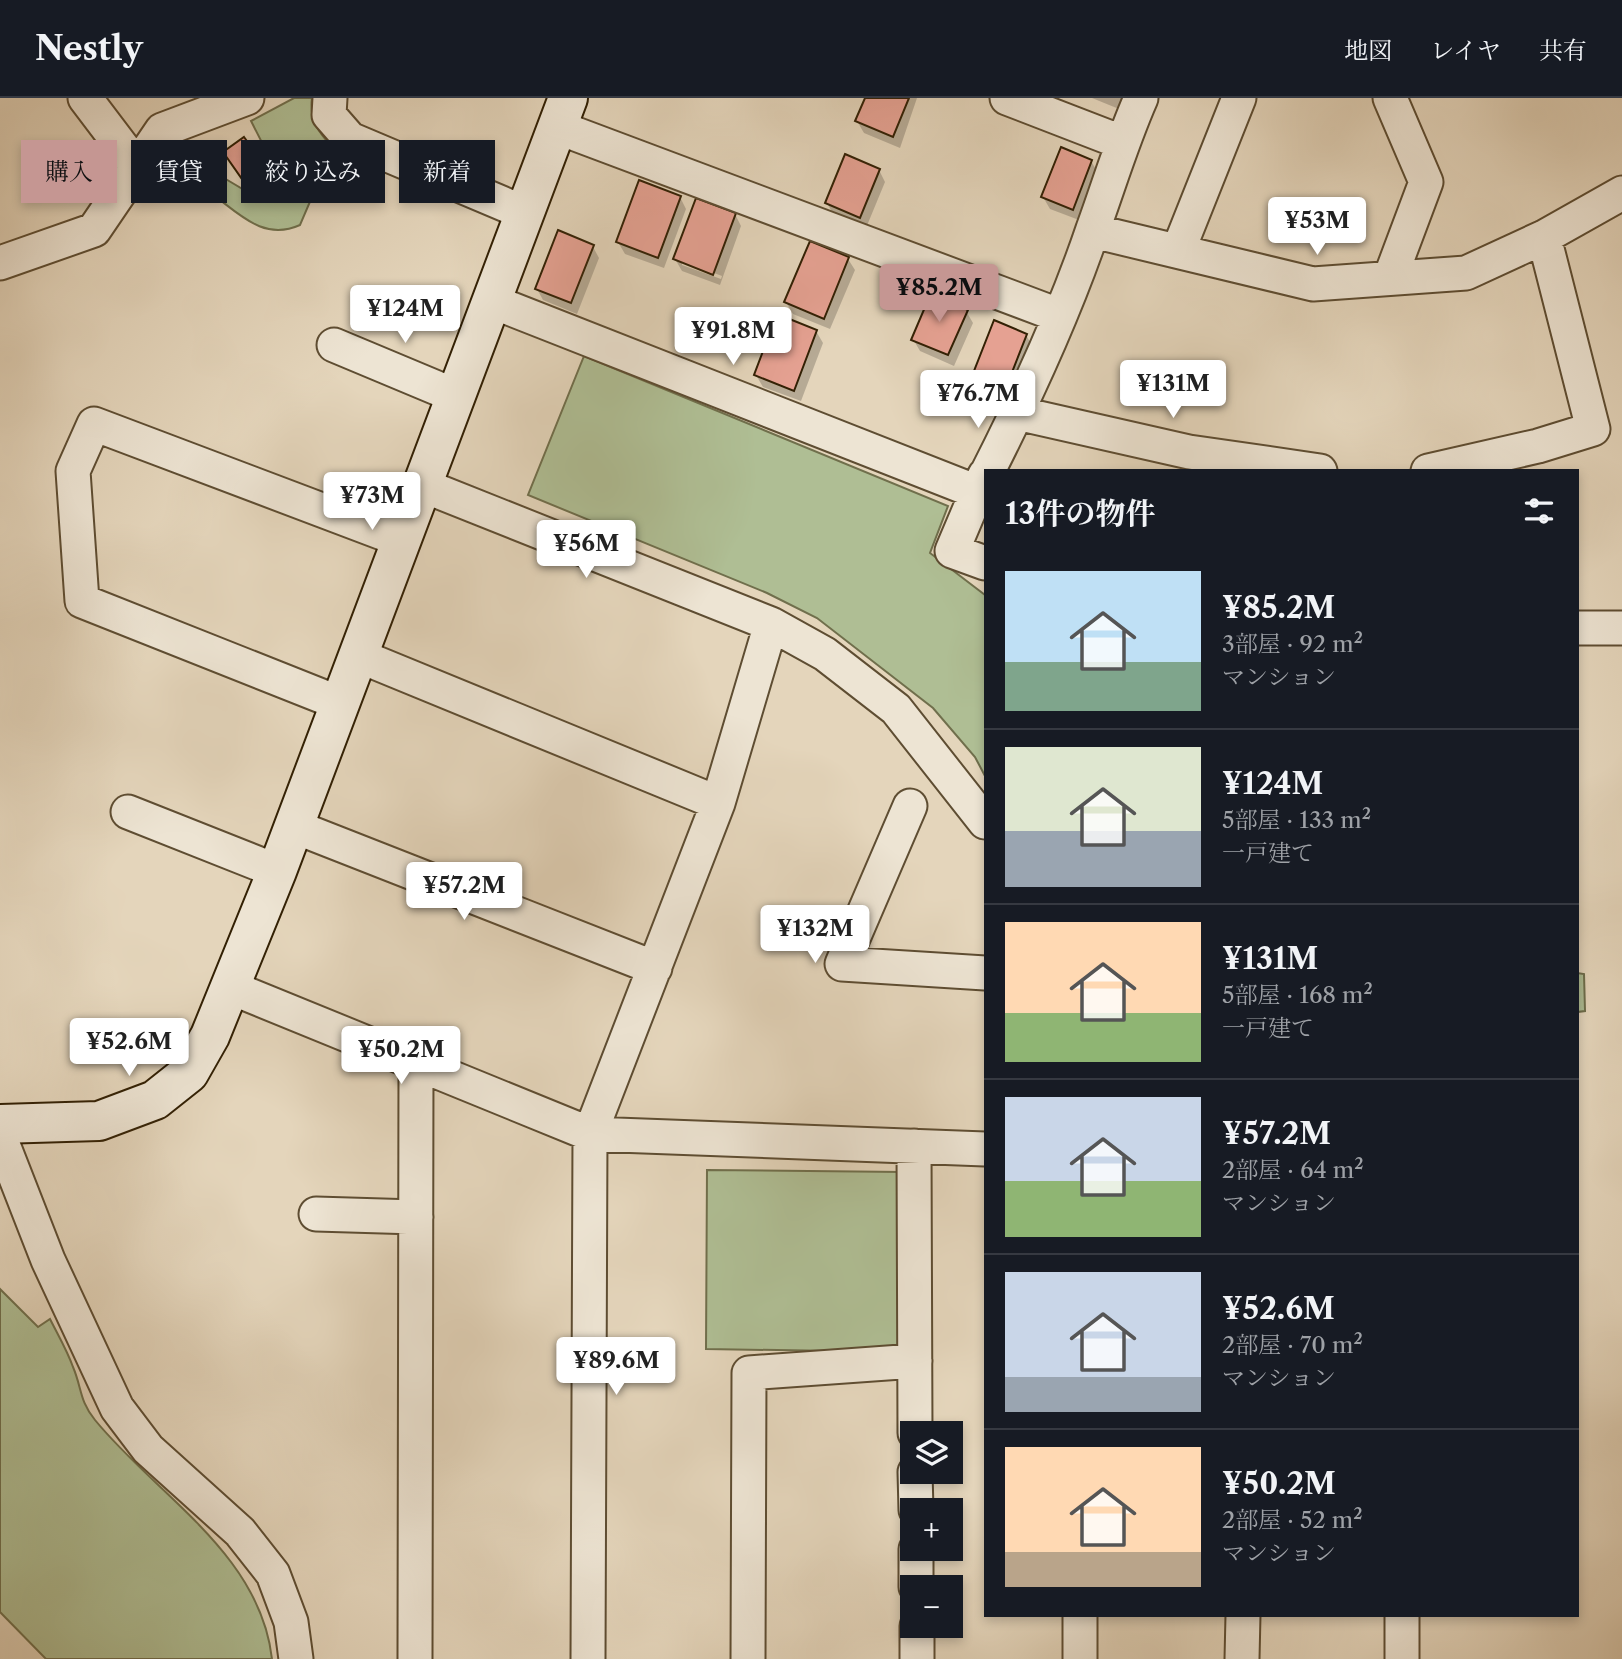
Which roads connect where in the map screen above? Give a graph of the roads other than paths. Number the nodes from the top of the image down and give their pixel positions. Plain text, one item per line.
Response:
1 (85, 98) edge
2 (247, 98) edge
3 (330, 98) edge
4 (1007, 98) edge
5 (1141, 98) edge
6 (1239, 98) edge
7 (1390, 98) edge
8 (562, 113) edge
9 (156, 140) edge
10 (1121, 142) junction
11 (131, 160) edge
12 (131, 179) edge
13 (1622, 193) edge
14 (524, 213) junction
15 (1093, 231) junction
16 (1544, 237) junction
17 (1178, 251) junction
18 (0, 263) edge
19 (1390, 278) junction
20 (491, 302) junction
21 (1058, 314) junction
22 (334, 345) dead end
23 (456, 396) junction
24 (1017, 413) junction
25 (988, 469) edge
26 (1306, 469) edge
27 (1437, 469) edge
28 (983, 479) edge
29 (422, 485) junction
30 (401, 540) junction
31 (984, 563) edge
32 (771, 624) junction
33 (1579, 628) edge
34 (1622, 628) edge
35 (358, 655) junction
36 (339, 703) junction
37 (718, 803) junction
38 (910, 806) dead end
39 (128, 813) dead end
40 (984, 821) edge
41 (293, 826) junction
42 (276, 871) junction
43 (655, 968) junction
44 (984, 973) edge
45 (232, 988) junction
46 (416, 1063) junction
47 (0, 1124) edge
48 (590, 1134) junction
49 (0, 1137) edge
50 (914, 1146) junction
51 (984, 1149) edge
52 (316, 1214) dead end
53 (416, 1217) junction
54 (915, 1361) junction
55 (915, 1421) edge
56 (1080, 1617) edge
57 (1242, 1617) edge
58 (1402, 1617) edge
59 (917, 1638) edge
60 (296, 1659) edge
61 (415, 1659) edge
62 (587, 1659) edge
63 (748, 1659) edge
64 (917, 1659) edge
65 (1080, 1659) edge
66 (1242, 1659) edge
67 (1402, 1659) edge

1 - 11 street
2 - 9 street
3 - 14 street
4 - 10 street
5 - 10 street
6 - 17 street
7 - 19 street
8 - 14 street
8 - 21 street
10 - 15 street
12 - 18 street
13 - 16 street
14 - 20 street
15 - 17 street
15 - 21 street
16 - 19 street
16 - 27 street
17 - 19 street
20 - 23 street
20 - 28 street
21 - 24 street
22 - 23 street
23 - 29 street
24 - 25 street
24 - 26 street
28 - 31 street
29 - 30 street
29 - 32 street
30 - 35 street
30 - 36 street
32 - 37 street
32 - 40 street
33 - 34 street
35 - 36 street
35 - 37 street
36 - 41 street
37 - 43 street
38 - 44 street
39 - 42 street
41 - 42 street
41 - 43 street
42 - 45 street
43 - 48 street
45 - 46 street
45 - 47 street
46 - 48 street
46 - 53 street
48 - 50 street
48 - 62 street
49 - 60 street
50 - 51 street
50 - 54 street
52 - 53 street
53 - 61 street
54 - 55 street
54 - 63 street
56 - 65 street
57 - 66 street
58 - 67 street
59 - 64 street

